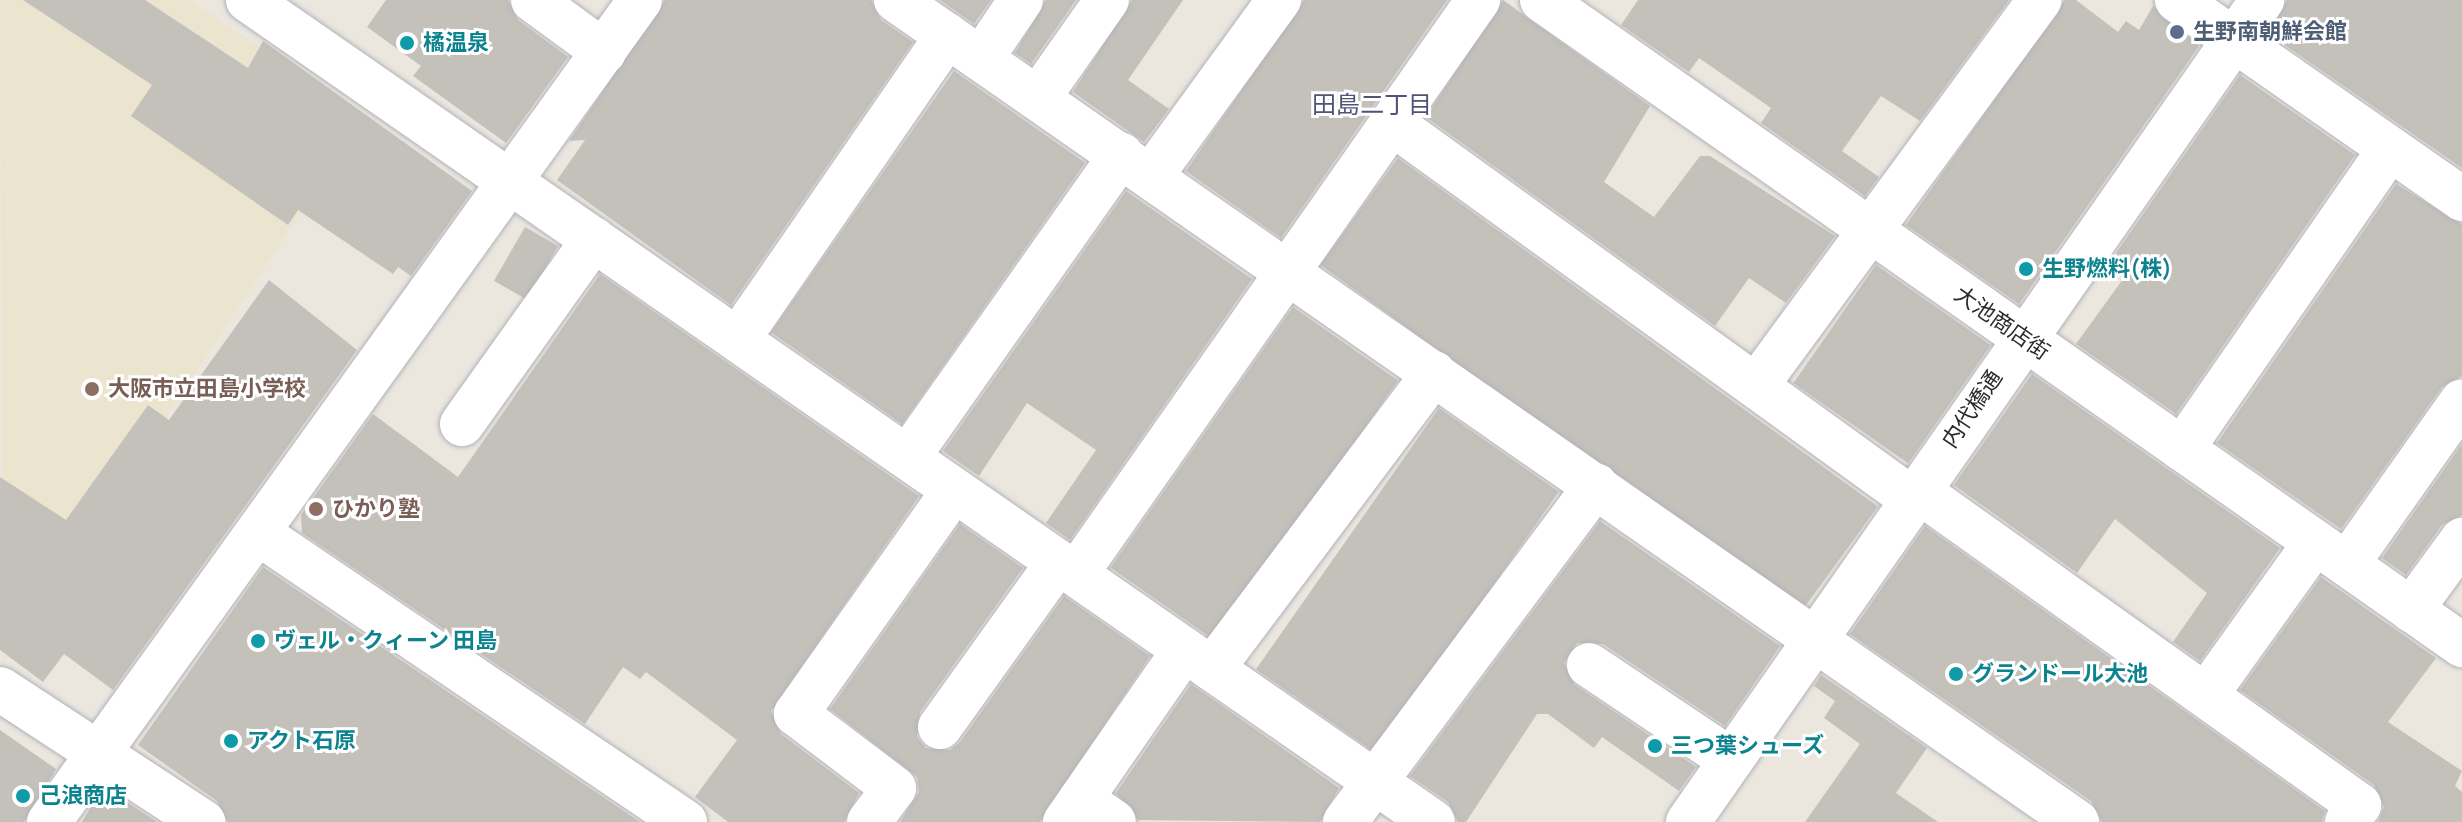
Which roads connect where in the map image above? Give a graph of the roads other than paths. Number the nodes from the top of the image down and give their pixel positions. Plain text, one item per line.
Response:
1 (533, 0) edge
2 (640, 0) edge
3 (896, 0) edge
4 (1021, 0) edge
5 (1107, 0) edge
6 (1279, 0) edge
7 (1478, 0) edge
8 (1542, 0) edge
9 (2040, 0) edge
10 (2177, 0) edge
11 (2262, 0) edge
12 (274, 6) edge
13 (2234, 40) junction
14 (965, 47) junction
15 (604, 52) junction
16 (1038, 98) junction
17 (1393, 124) junction
18 (2390, 149) junction
19 (1136, 165) junction
20 (514, 183) junction
21 (2462, 199) edge
22 (1870, 230) junction
23 (594, 239) junction
24 (1285, 271) junction
25 (2022, 337) junction
26 (738, 339) junction
27 (1434, 373) junction
28 (1756, 386) junction
29 (2462, 401) edge
30 (462, 424) dead end
31 (2182, 449) junction
32 (908, 457) junction
33 (1596, 485) junction
34 (954, 490) junction
35 (1915, 494) junction
36 (261, 535) junction
37 (2462, 540) edge
38 (2331, 553) junction
39 (1067, 568) junction
40 (2411, 610) junction
41 (1814, 642) junction
42 (2462, 645) edge
43 (1198, 660) junction
44 (1589, 665) dead end
45 (0, 689) edge
46 (2206, 695) junction
47 (940, 727) dead end
48 (99, 753) junction
49 (1731, 760) junction
50 (1375, 782) junction
51 (656, 814) edge
52 (1087, 814) edge
53 (49, 822) edge
54 (203, 822) edge
55 (869, 822) edge
56 (1345, 822) edge
57 (1433, 822) edge
58 (1688, 822) edge
59 (2077, 822) edge
60 (2347, 822) edge

1 - 15 street
2 - 15 street
3 - 14 street
4 - 14 street
5 - 16 street
6 - 19 street
7 - 17 street
8 - 22 street, 大池商店街
9 - 22 street
10 - 13 street
11 - 13 street, 内代橋通
12 - 20 street
13 - 18 street
13 - 25 street, 内代橋通
14 - 16 street
14 - 26 street
15 - 20 street
16 - 19 street
17 - 24 street
17 - 28 street
18 - 21 street
18 - 31 street
19 - 24 street
19 - 32 street
20 - 23 street
20 - 36 street
22 - 25 street, 大池商店街
22 - 28 street
23 - 26 street
23 - 30 street
24 - 27 street
24 - 39 street
25 - 31 street, 大池商店街
25 - 35 street, 内代橋通
26 - 32 street
27 - 33 street
27 - 43 street
28 - 35 street
29 - 38 street
31 - 38 street, 大池商店街
32 - 34 street
33 - 41 street
33 - 50 street
34 - 39 street
34 - 55 street
35 - 41 street, 内代橋通
35 - 46 street
36 - 48 street
36 - 51 street
37 - 40 street
38 - 40 street, 大池商店街
38 - 46 street
39 - 43 street
39 - 47 street
40 - 42 street, 大池商店街
41 - 49 street, 内代橋通
41 - 59 street
43 - 50 street
43 - 52 street
44 - 49 street
45 - 48 street
46 - 60 street
48 - 53 street
48 - 54 street
49 - 58 street, 内代橋通
50 - 56 street
50 - 57 street

